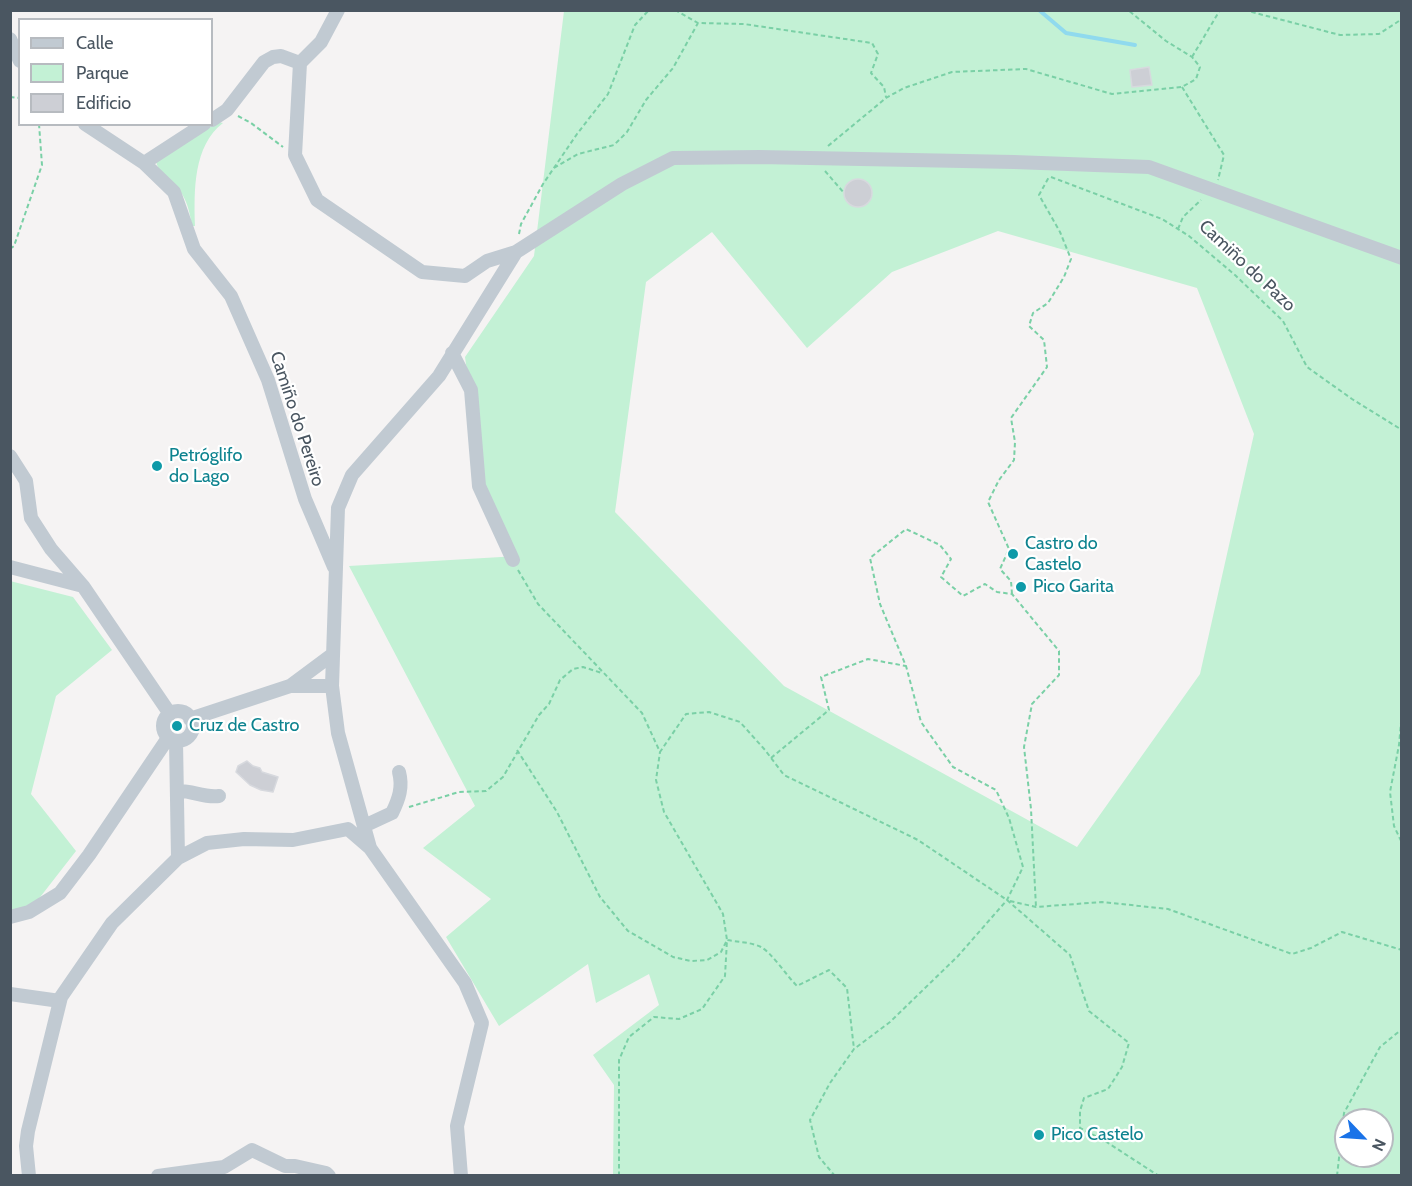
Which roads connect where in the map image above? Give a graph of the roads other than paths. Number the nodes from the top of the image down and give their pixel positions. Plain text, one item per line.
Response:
1 (338, 10) edge
2 (10, 39) edge
3 (18, 57) edge
4 (300, 63) junction
5 (213, 119) edge
6 (88, 126) edge
7 (201, 126) edge
8 (144, 163) junction
9 (516, 252) junction
10 (1401, 258) edge
11 (452, 354) junction
12 (10, 456) edge
13 (513, 560) road end
14 (10, 567) edge
15 (335, 569) junction
16 (82, 586) junction
17 (333, 654) junction
18 (290, 686) junction
19 (332, 686) junction
20 (170, 714) junction
21 (190, 718) junction
22 (172, 740) junction
23 (399, 772) dead end
24 (177, 791) junction
25 (219, 796) dead end
26 (364, 826) junction
27 (370, 848) junction
28 (178, 858) junction
29 (10, 917) edge
30 (10, 994) edge
31 (60, 1001) junction
32 (29, 1176) edge
33 (158, 1176) edge
34 (329, 1176) edge
35 (461, 1176) edge

1 - 4 street
2 - 3 street
4 - 5 street
4 - 9 street
6 - 8 street, Camiño do Pereiro
7 - 8 street
8 - 15 street, Camiño do Pereiro
9 - 10 street
9 - 11 street
11 - 13 street
11 - 15 street
12 - 16 street
14 - 16 street
15 - 17 street
16 - 20 street
17 - 18 street
17 - 19 street
18 - 19 street
18 - 21 street
19 - 26 street
20 - 21 street
20 - 22 street
21 - 22 street
22 - 24 street
22 - 29 street
23 - 26 street
24 - 25 street
24 - 28 street
26 - 27 street
27 - 28 street
27 - 35 street
28 - 31 street
30 - 31 street
31 - 32 street
33 - 34 street

